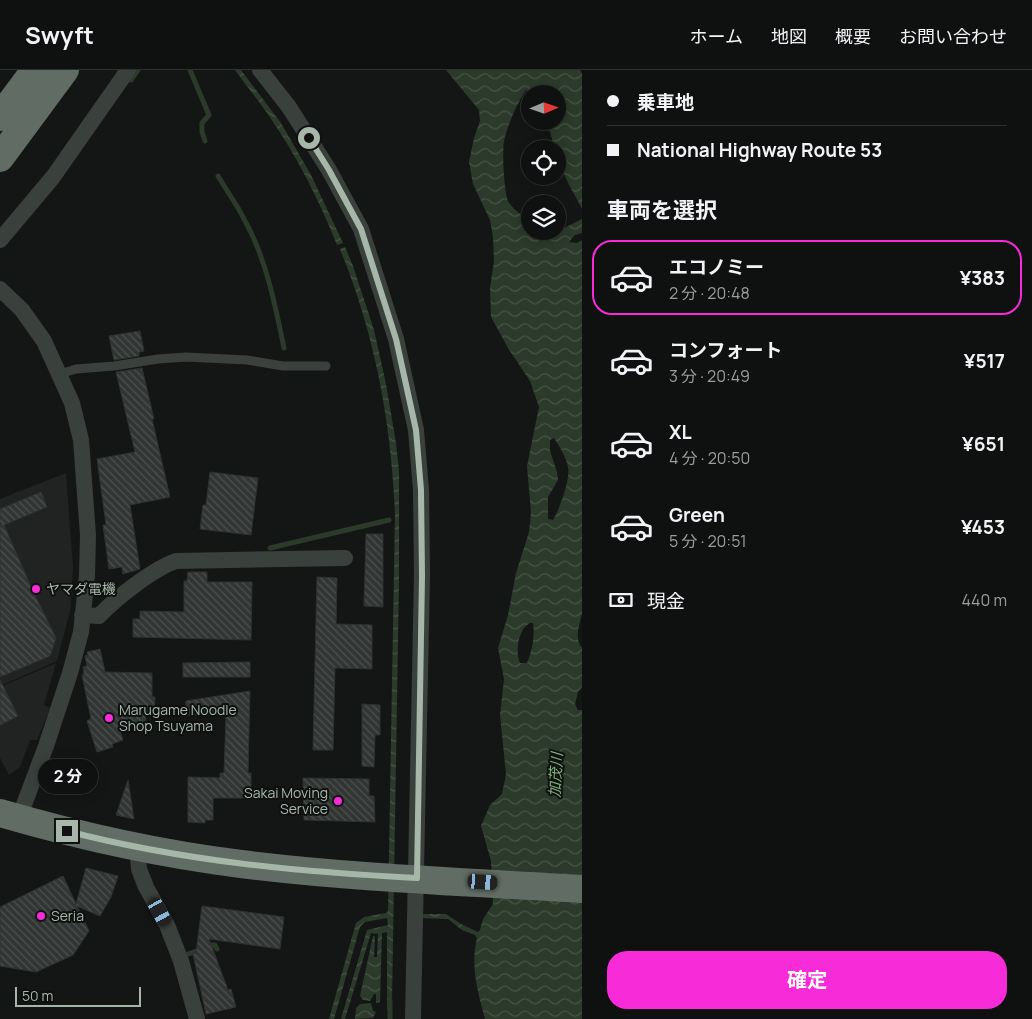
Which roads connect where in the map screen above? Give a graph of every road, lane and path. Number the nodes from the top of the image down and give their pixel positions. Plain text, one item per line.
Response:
1 (35, 70) edge
2 (64, 70) edge
3 (128, 70) edge
4 (260, 70) edge
5 (0, 117) edge
6 (0, 158) edge
7 (0, 240) edge
8 (0, 289) edge
9 (326, 366) dead end
10 (60, 374) junction
11 (346, 558) dead end
12 (82, 615) junction
13 (10, 815) edge
14 (137, 848) junction
15 (420, 879) junction
16 (582, 889) edge
17 (197, 1019) edge
18 (413, 1019) edge

1 - 5 highway
2 - 6 highway
3 - 7 street
4 - 15 street
8 - 10 street
9 - 10 lane
10 - 12 street
11 - 12 street
12 - 13 street
13 - 14 highway
14 - 15 highway
14 - 17 street
15 - 16 highway
15 - 18 street

